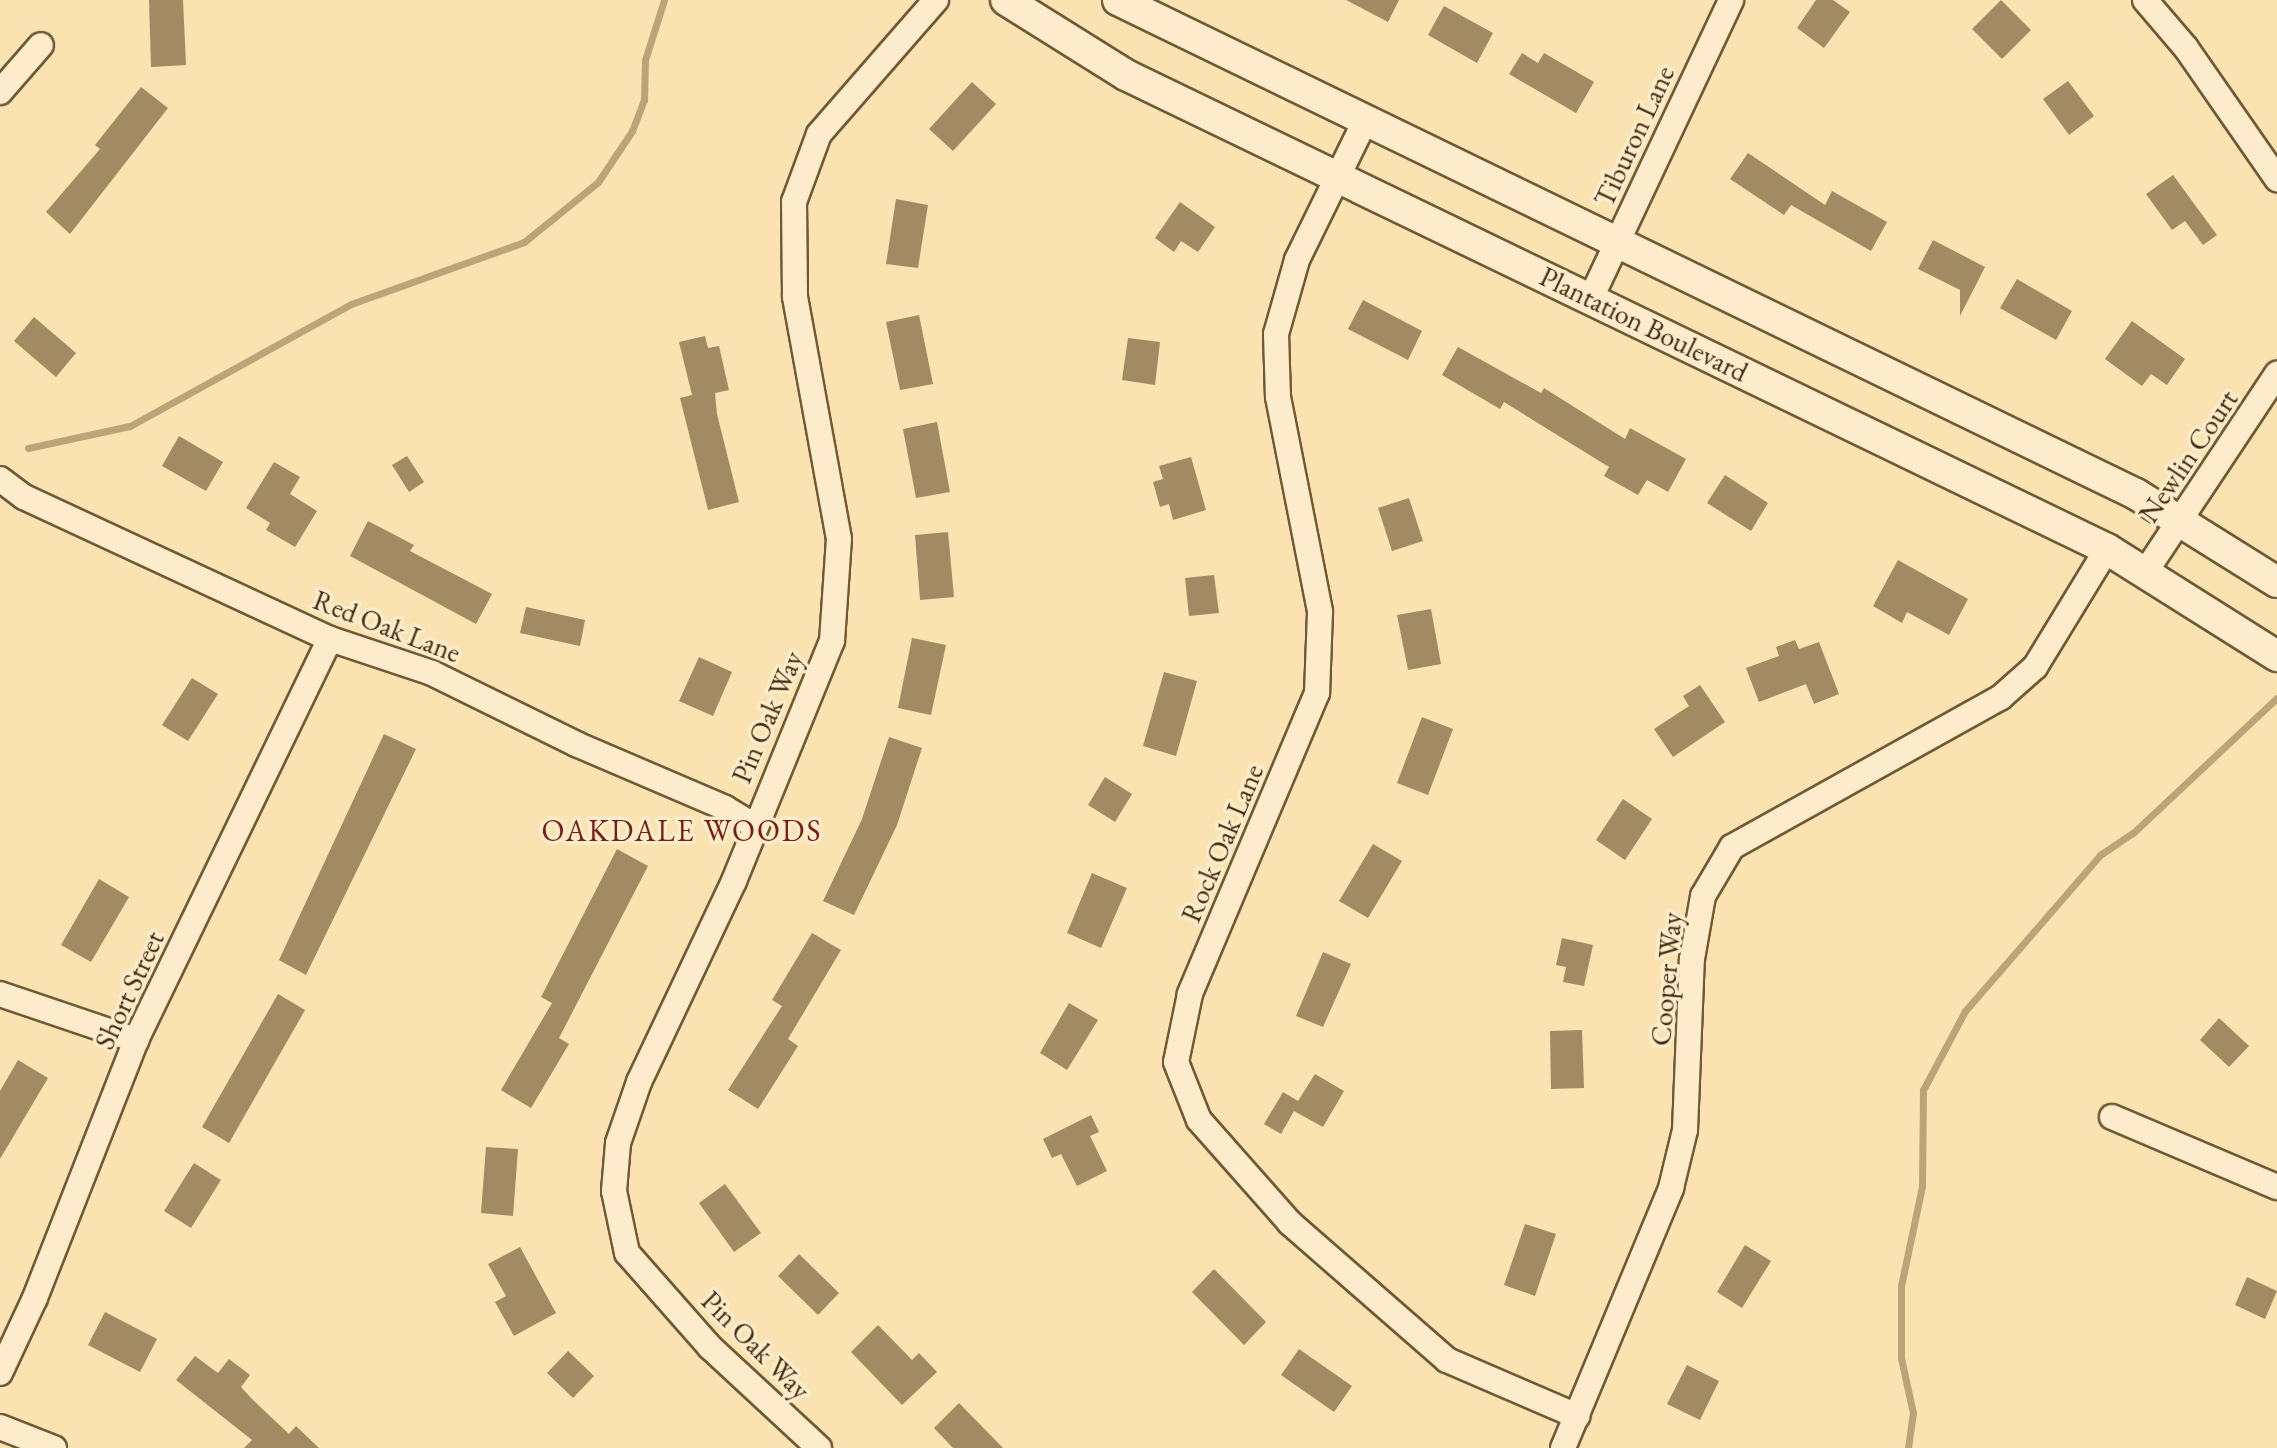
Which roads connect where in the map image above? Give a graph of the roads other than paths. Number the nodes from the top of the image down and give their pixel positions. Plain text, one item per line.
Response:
1 (936, 0) edge
2 (1006, 0) edge
3 (1118, 0) edge
4 (1731, 0) edge
5 (2145, 0) edge
6 (41, 45) dead end
7 (0, 92) edge
8 (1365, 121) junction
9 (1339, 177) junction
10 (2277, 179) edge
11 (1617, 243) junction
12 (1591, 298) junction
13 (2277, 374) edge
14 (0, 479) edge
15 (2182, 519) junction
16 (2107, 549) junction
17 (2146, 571) junction
18 (2277, 582) edge
19 (330, 639) junction
20 (2277, 656) edge
21 (753, 825) junction
22 (0, 994) edge
23 (136, 1040) junction
24 (2112, 1117) dead end
25 (2277, 1187) edge
26 (0, 1373) edge
27 (1577, 1416) junction
28 (0, 1427) edge
29 (54, 1448) edge
30 (819, 1448) edge
31 (1563, 1448) edge

1 - 21 street, Pin Oak Way
2 - 9 street, Plantation Boulevard
3 - 8 street
4 - 11 street, Tiburon Lane
5 - 10 street
6 - 7 street
8 - 9 street, Rock Oak Lane
8 - 11 street
9 - 12 street, Plantation Boulevard
9 - 27 street, Rock Oak Lane
11 - 12 street, Tiburon Lane
11 - 15 street
12 - 16 street, Plantation Boulevard
13 - 15 street, Newlin Court
14 - 19 street, Red Oak Lane
15 - 17 street, Newlin Court
15 - 18 street
16 - 17 street, Plantation Boulevard
16 - 27 street, Cooper Way
17 - 20 street, Plantation Boulevard
19 - 21 street, Red Oak Lane
19 - 23 street, Short Street
21 - 30 street, Pin Oak Way
22 - 23 street
23 - 26 street, Short Street
24 - 25 street
27 - 31 street, Cooper Way
28 - 29 street

